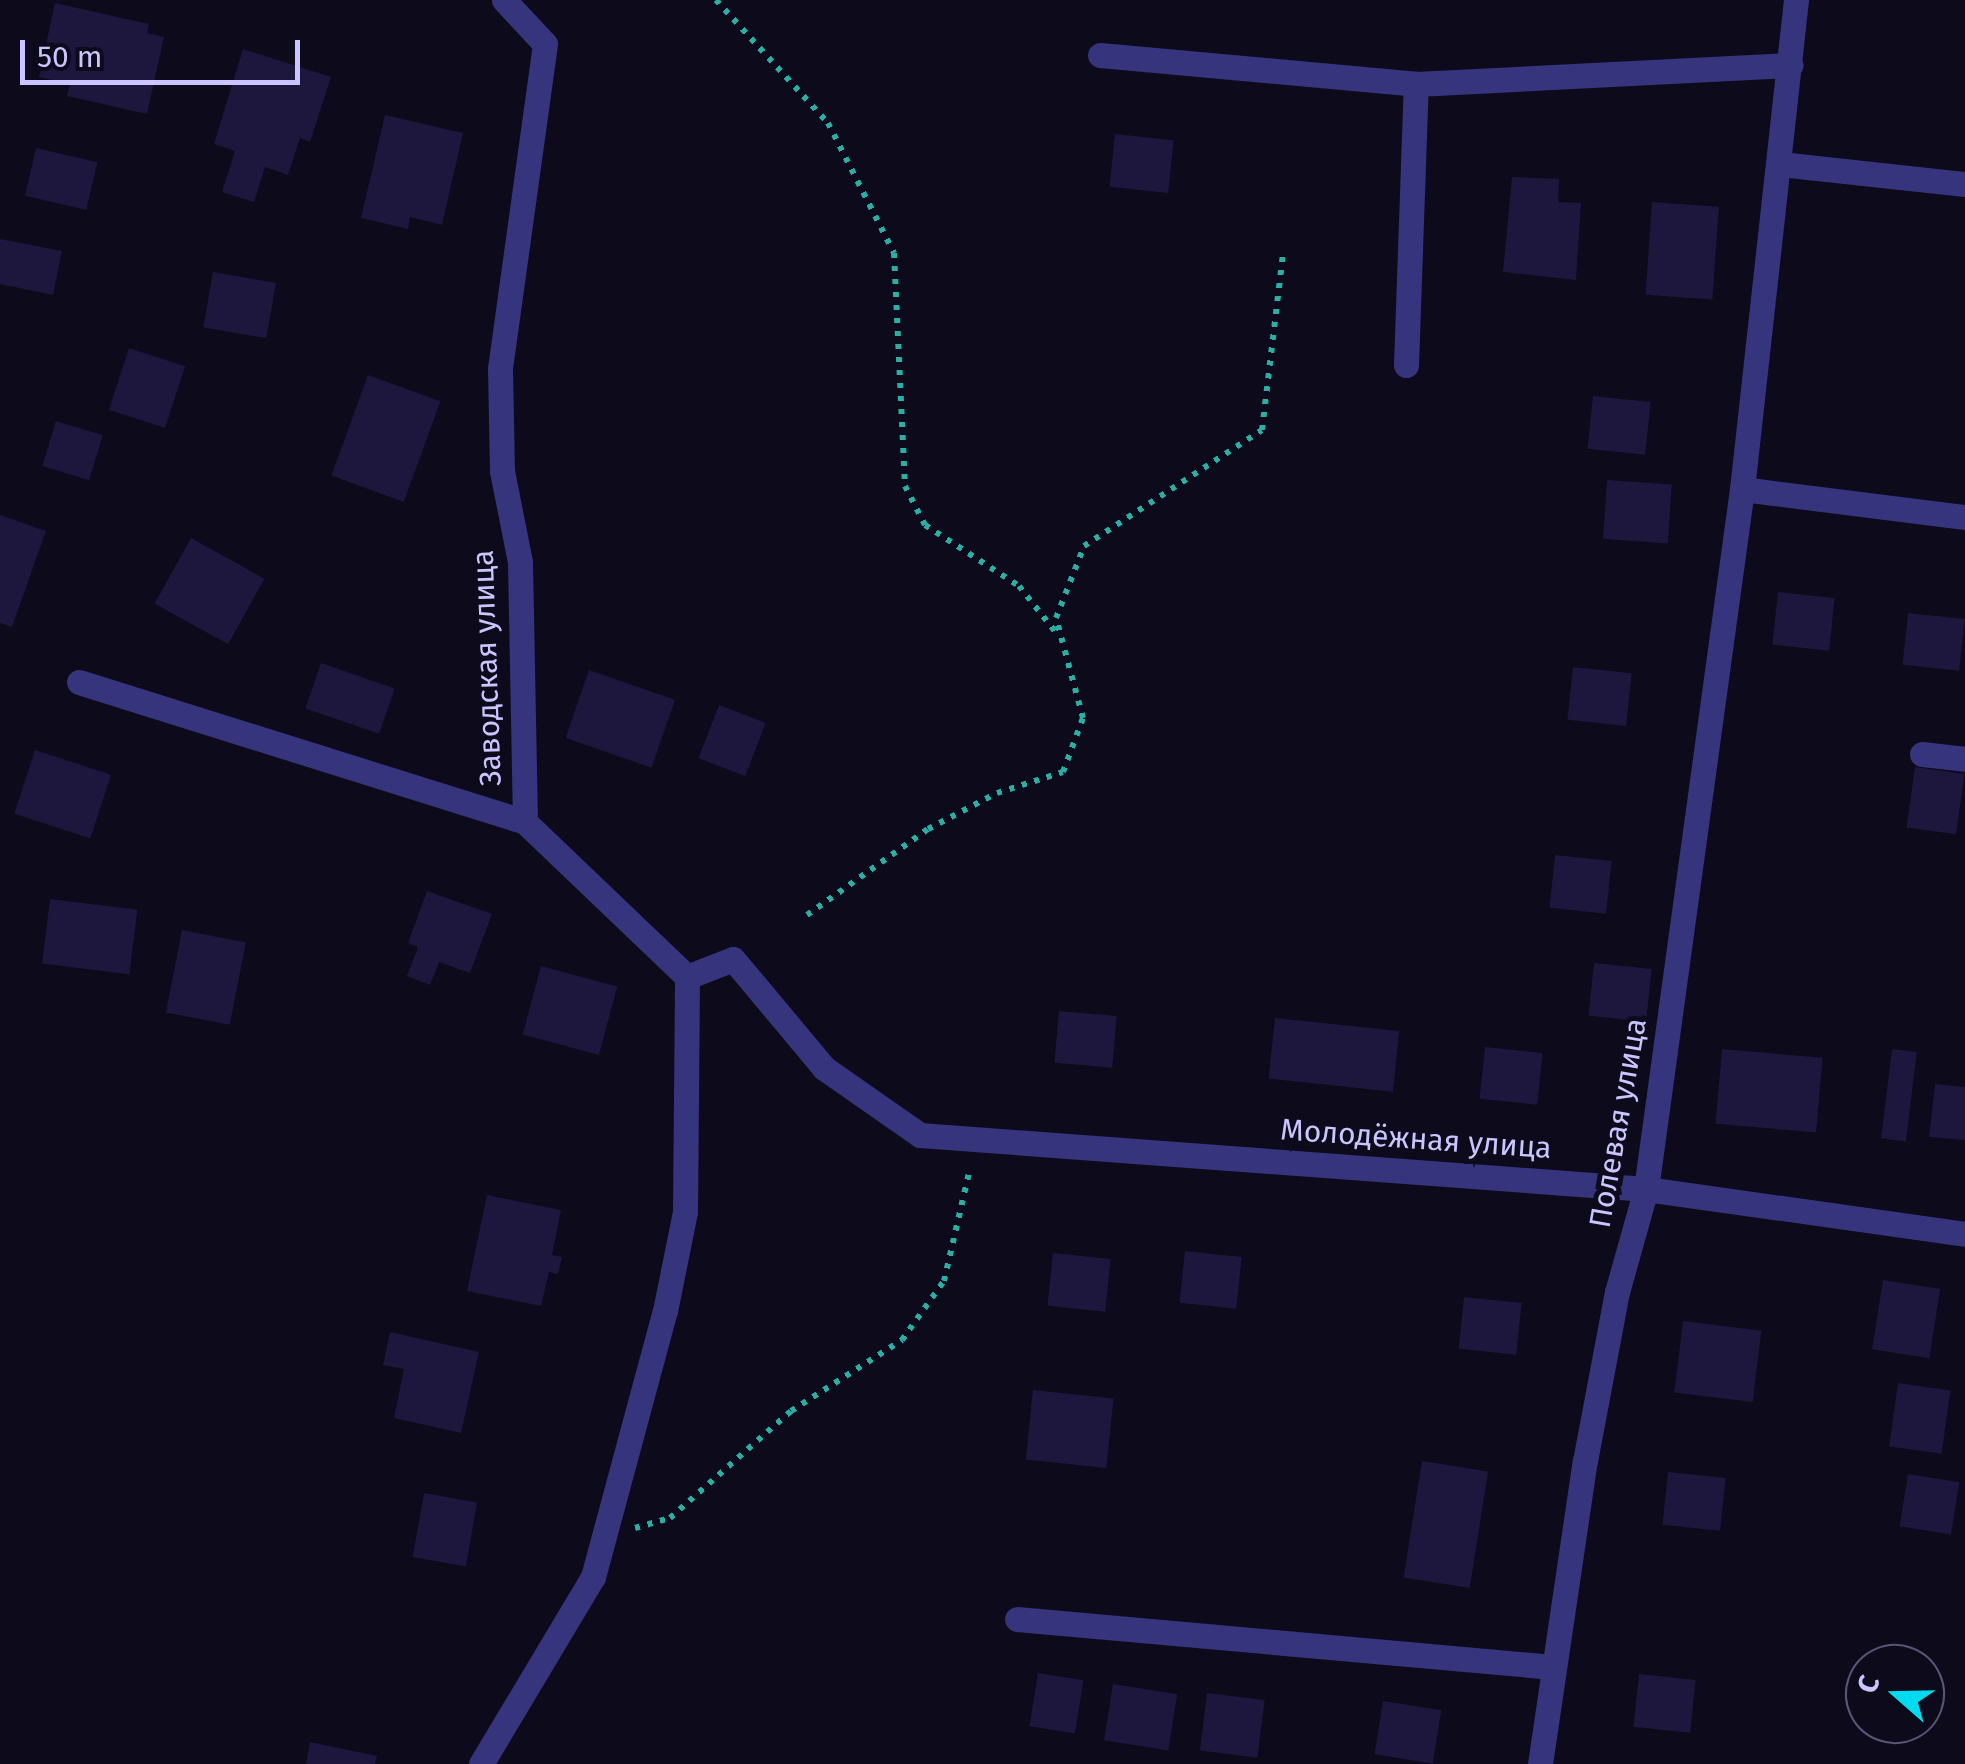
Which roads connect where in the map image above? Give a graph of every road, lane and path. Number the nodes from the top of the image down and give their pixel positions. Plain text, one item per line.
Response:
1 (504, 0) edge
2 (716, 0) edge
3 (1796, 0) edge
4 (1100, 55) dead end
5 (1791, 65) junction
6 (1416, 84) junction
7 (1780, 164) junction
8 (1965, 184) edge
9 (1283, 254) dead end
10 (1406, 366) dead end
11 (1742, 489) junction
12 (1965, 518) edge
13 (1062, 640) junction
14 (79, 682) dead end
15 (1922, 754) dead end
16 (1965, 759) edge
17 (525, 822) junction
18 (807, 914) dead end
19 (687, 977) junction
20 (978, 1138) junction
21 (1646, 1189) junction
22 (1965, 1234) edge
23 (603, 1538) junction
24 (1017, 1619) dead end
25 (1553, 1667) junction
26 (481, 1764) edge
27 (1540, 1764) edge

1 - 17 street, Заводская улица
2 - 13 path
3 - 5 street, Полевая улица
4 - 6 street
5 - 6 street
5 - 7 street, Полевая улица
6 - 10 street
7 - 8 street
7 - 11 street, Полевая улица
9 - 13 path
11 - 12 street
11 - 21 street, Полевая улица
13 - 18 path
14 - 17 street
15 - 16 street
17 - 19 street, Заводская улица
19 - 20 street, Молодёжная улица
19 - 23 street
20 - 21 street, Молодёжная улица
20 - 23 path
21 - 22 street, Молодёжная улица
21 - 25 street, Полевая улица
23 - 26 street
24 - 25 street
25 - 27 street, Полевая улица

